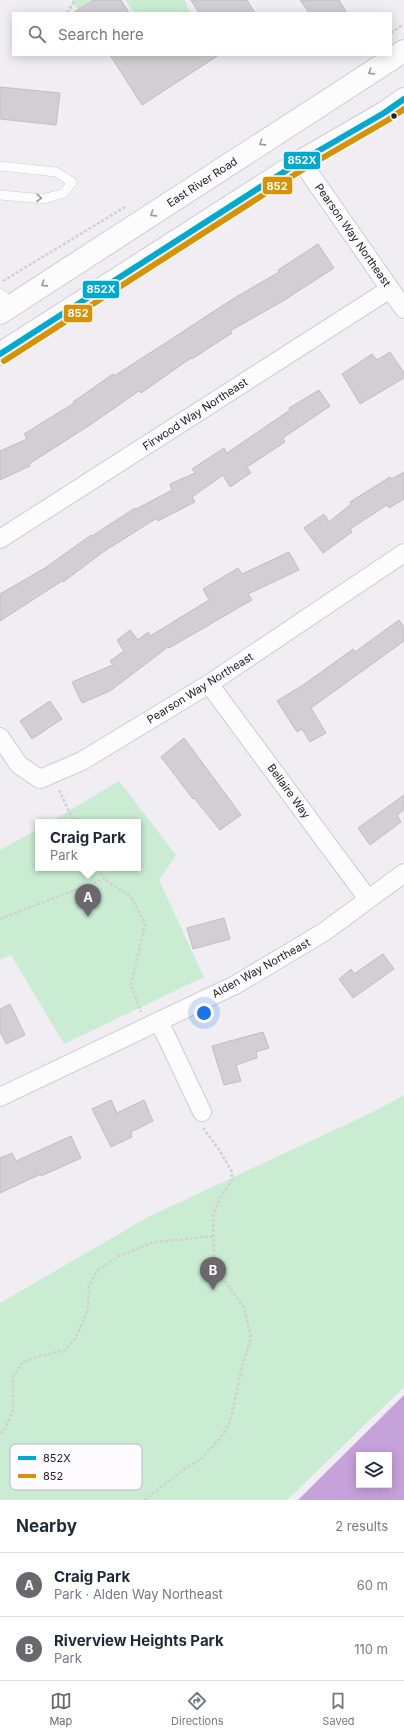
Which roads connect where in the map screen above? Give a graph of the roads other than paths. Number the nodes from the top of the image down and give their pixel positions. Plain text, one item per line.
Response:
1 (404, 51) edge
2 (404, 99) edge
3 (301, 160) junction
4 (0, 166) edge
5 (0, 195) edge
6 (390, 289) junction
7 (5, 304) edge
8 (404, 309) edge
9 (0, 354) edge
10 (0, 539) edge
11 (404, 553) edge
12 (209, 684) junction
13 (0, 737) edge
14 (404, 873) edge
15 (368, 899) junction
16 (153, 1024) junction
17 (0, 1097) edge
18 (202, 1112) road end

1 -> 7 main road, East River Road
2 - 3 main road
3 - 6 street, Pearson Way Northeast
3 - 9 main road
5 -> 4 lane
6 - 8 street, Pearson Way Northeast
6 - 10 street, Firwood Way Northeast
11 - 12 street, Pearson Way Northeast
12 - 13 street, Pearson Way Northeast
12 - 15 street, Bellaire Way
14 - 15 street, Alden Way Northeast
15 - 16 street, Alden Way Northeast
16 - 17 street, Alden Way Northeast
16 - 18 street

